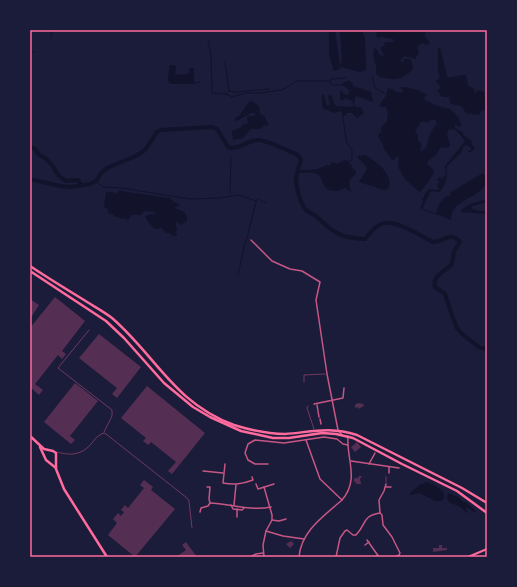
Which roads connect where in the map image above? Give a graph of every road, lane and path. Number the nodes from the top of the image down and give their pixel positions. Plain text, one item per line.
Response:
1 (251, 240) dead end
2 (30, 266) edge
3 (30, 271) edge
4 (89, 330) dead end
5 (327, 374) junction
6 (304, 382) dead end
7 (344, 388) dead end
8 (332, 400) junction
9 (314, 404) dead end
10 (317, 404) junction
11 (308, 406) dead end
12 (321, 424) dead end
13 (314, 430) junction
14 (338, 430) junction
15 (104, 433) junction
16 (342, 435) junction
17 (30, 436) edge
18 (348, 436) junction
19 (306, 440) junction
20 (348, 445) junction
21 (40, 446) junction
22 (48, 451) junction
23 (54, 451) junction
24 (375, 452) dead end
25 (63, 454) junction
26 (45, 456) junction
27 (58, 457) junction
28 (351, 461) junction
29 (49, 462) junction
30 (225, 464) dead end
31 (268, 464) dead end
32 (369, 464) junction
33 (390, 466) junction
34 (399, 468) dead end
35 (56, 469) junction
36 (203, 471) dead end
37 (224, 473) junction
38 (389, 473) dead end
39 (252, 477) dead end
40 (386, 477) dead end
41 (256, 484) dead end
42 (274, 484) dead end
43 (236, 485) junction
44 (386, 485) junction
45 (208, 487) dead end
46 (264, 487) junction
47 (391, 487) dead end
48 (342, 500) junction
49 (210, 503) junction
50 (487, 503) edge
51 (233, 505) junction
52 (244, 507) junction
53 (271, 507) junction
54 (237, 509) junction
55 (200, 512) dead end
56 (487, 513) edge
57 (380, 514) junction
58 (237, 517) dead end
59 (286, 518) dead end
60 (272, 520) junction
61 (192, 528) dead end
62 (266, 531) junction
63 (304, 539) junction
64 (367, 540) dead end
65 (369, 542) junction
66 (365, 544) dead end
67 (487, 549) edge
68 (264, 553) junction
69 (252, 556) edge
70 (107, 557) edge
71 (264, 557) edge
72 (299, 557) edge
73 (336, 557) edge
74 (379, 557) edge
75 (395, 557) edge
76 (468, 557) edge

1 - 5 street
2 - 13 highway
3 - 16 highway
4 - 15 lane
5 - 6 lane
5 - 8 street
7 - 8 street
8 - 10 street
8 - 14 street
9 - 10 street
10 - 12 street
11 - 13 lane
13 - 14 highway
14 - 16 street
14 - 50 highway
15 - 25 lane
15 - 61 lane
16 - 18 highway
17 - 21 highway
18 - 20 street
18 - 56 highway
19 - 20 street
19 - 31 street
19 - 48 street
20 - 28 street
21 - 22 highway
21 - 26 highway
22 - 23 highway
22 - 26 highway
23 - 25 lane
23 - 27 highway
24 - 32 street
25 - 27 lane
26 - 29 highway
27 - 29 highway
27 - 35 highway
28 - 32 street
28 - 48 street
29 - 35 highway
30 - 37 street
32 - 33 street
33 - 34 street
33 - 38 street
35 - 70 highway
36 - 37 street
37 - 43 street
39 - 43 street
40 - 44 lane
41 - 46 street
42 - 46 street
43 - 51 street
44 - 47 street
44 - 57 street
45 - 49 street
46 - 53 street
48 - 63 street
49 - 51 street
49 - 55 street
51 - 52 street
51 - 54 street
52 - 53 street
52 - 54 street
53 - 60 street
54 - 58 street
57 - 73 street
57 - 75 street
59 - 60 street
60 - 62 street
62 - 63 street
62 - 68 street
63 - 72 street
64 - 65 street
65 - 66 street
65 - 74 street
67 - 76 main road
68 - 69 street
68 - 71 street

